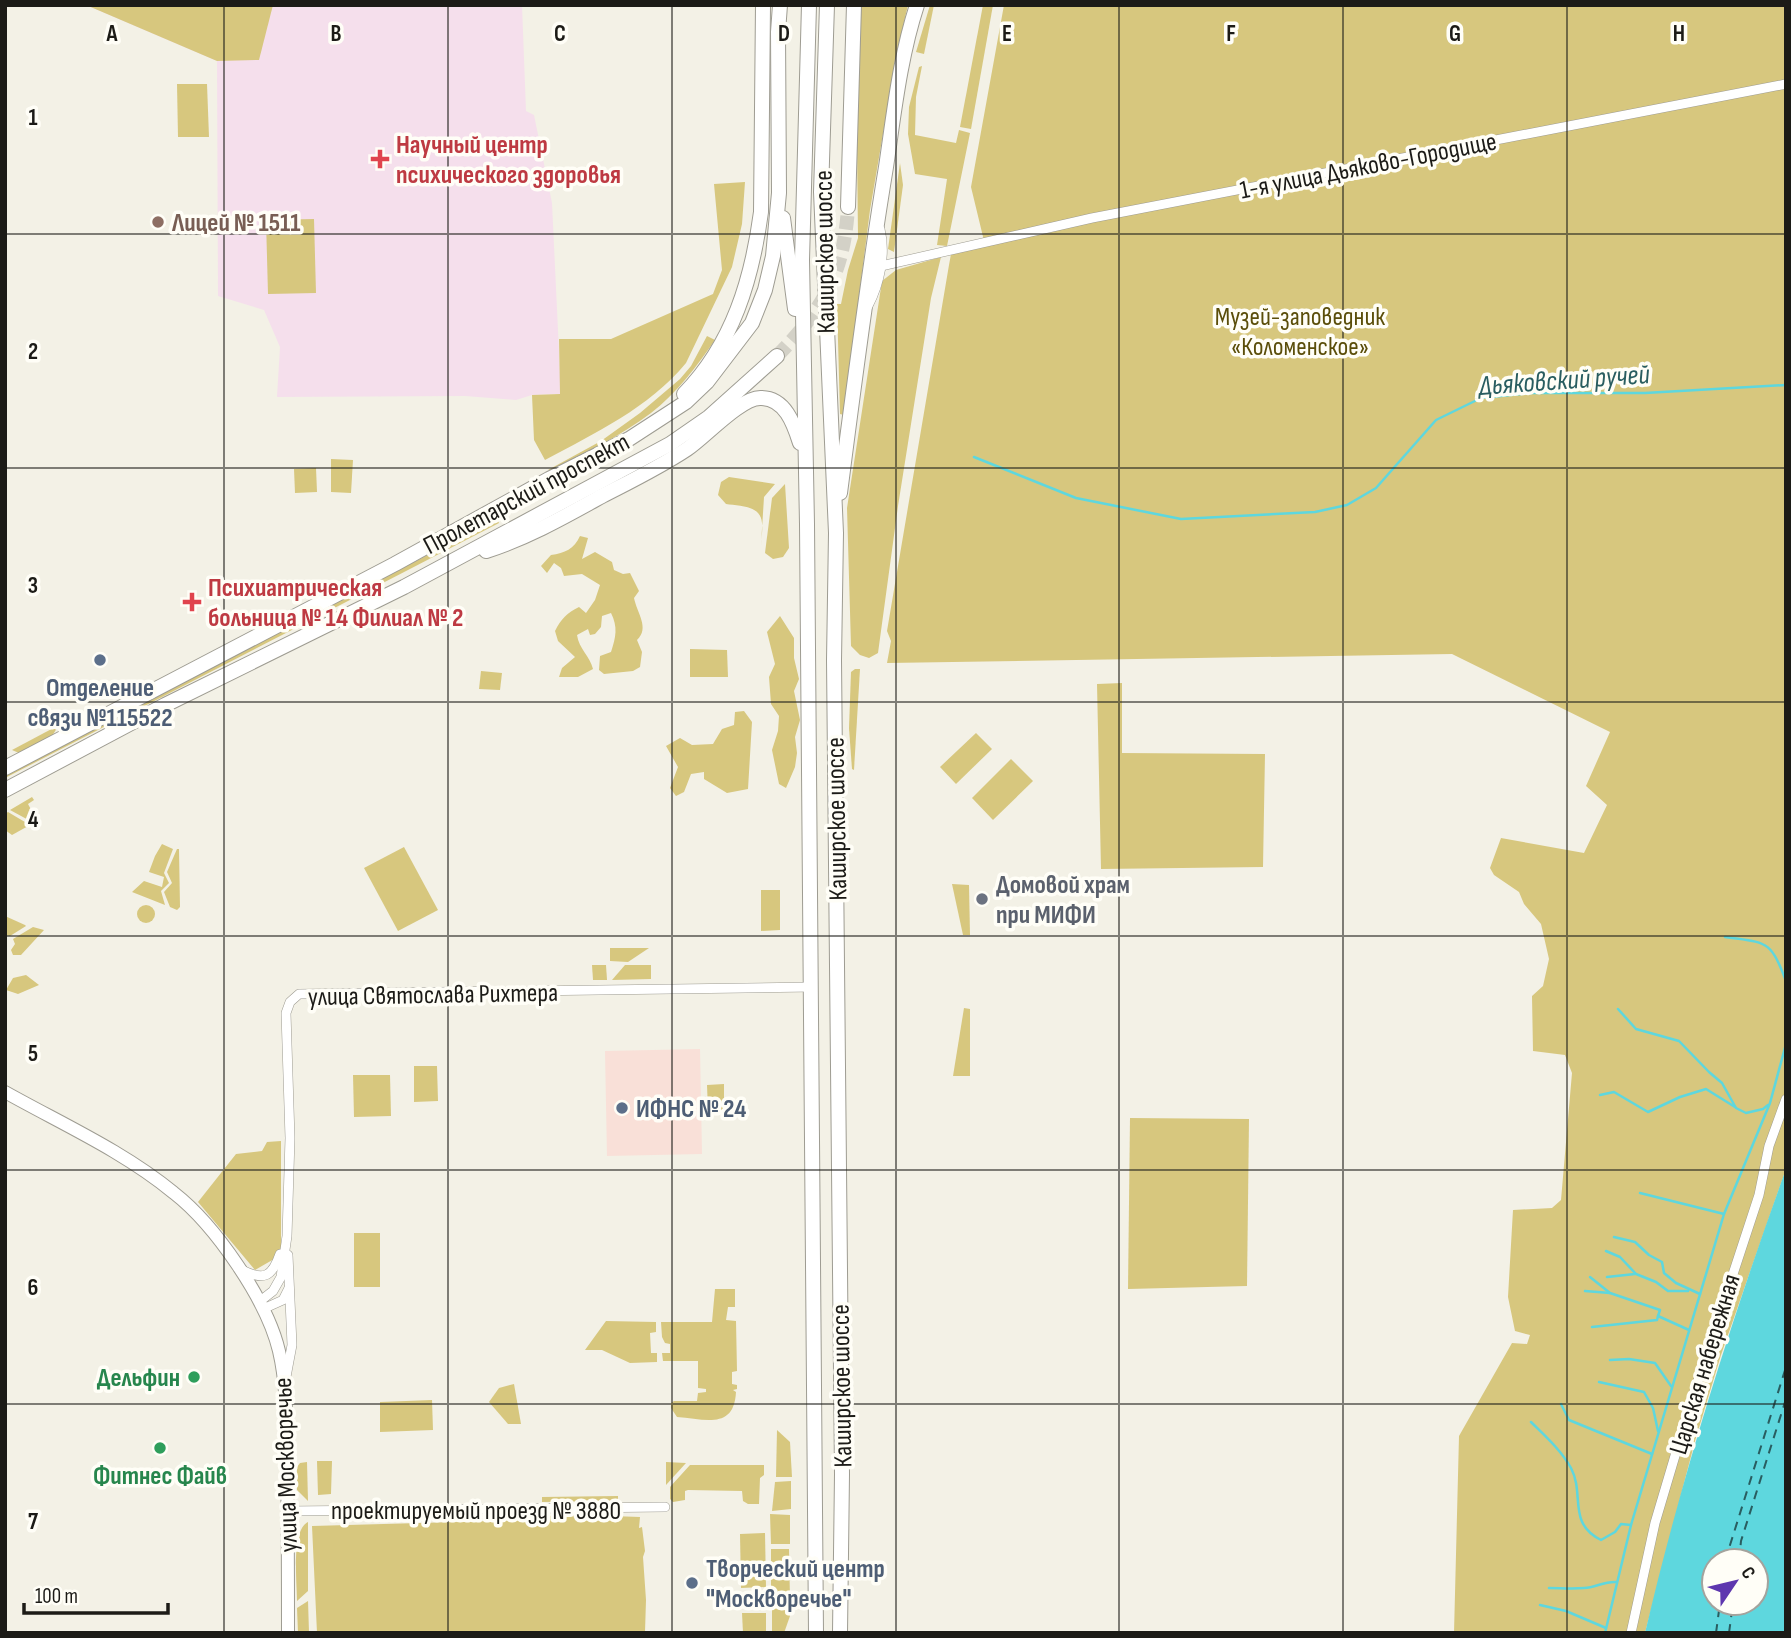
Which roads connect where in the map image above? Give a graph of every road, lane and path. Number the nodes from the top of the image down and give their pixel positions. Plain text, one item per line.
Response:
1 (763, 5) edge
2 (780, 5) edge
3 (810, 5) edge
4 (827, 5) edge
5 (854, 5) edge
6 (917, 5) edge
7 (1786, 84) edge
8 (779, 192) junction
9 (848, 206) tunnel mouth
10 (877, 218) junction
11 (881, 265) junction
12 (863, 314) junction
13 (777, 356) tunnel mouth
14 (802, 362) junction
15 (655, 423) junction
16 (805, 465) junction
17 (836, 533) junction
18 (451, 562) junction
19 (5, 768) edge
20 (5, 790) edge
21 (811, 987) junction
22 (5, 1092) edge
23 (1786, 1099) edge
24 (286, 1236) junction
25 (239, 1268) junction
26 (291, 1284) junction
27 (261, 1306) junction
28 (285, 1381) junction
29 (665, 1507) dead end
30 (288, 1511) junction
31 (288, 1633) edge
32 (816, 1633) edge
33 (840, 1633) edge
34 (1631, 1633) edge

1 - 15 main road
2 - 8 main road, Каширское шоссе
3 - 14 main road, Каширское шоссе
4 - 17 main road, Каширское шоссе
5 - 9 main road, Каширское шоссе
6 - 10 main road
7 - 11 street, 1-я улица Дьяково-Городище
8 - 14 main road
8 - 15 main road, Пролетарский проспект
10 - 11 street
10 - 12 main road
11 - 12 street
12 - 17 main road
13 - 18 main road, Пролетарский проспект
14 - 16 main road, Каширское шоссе
15 - 19 main road, Пролетарский проспект
16 - 18 main road
16 - 21 main road, Каширское шоссе
17 - 33 main road, Каширское шоссе
18 - 20 main road, Пролетарский проспект
21 - 24 street, улица Святослава Рихтера
21 - 32 main road, Каширское шоссе
22 - 25 main road, улица Москворечье
23 - 34 street, Царская набережная
24 - 25 street
24 - 26 street
24 - 27 street
25 - 27 main road, улица Москворечье
26 - 27 street
26 - 28 street
27 - 28 main road, улица Москворечье
28 - 30 main road, улица Москворечье
29 - 30 street, проектируемый проезд № 3880
30 - 31 main road, улица Москворечье

